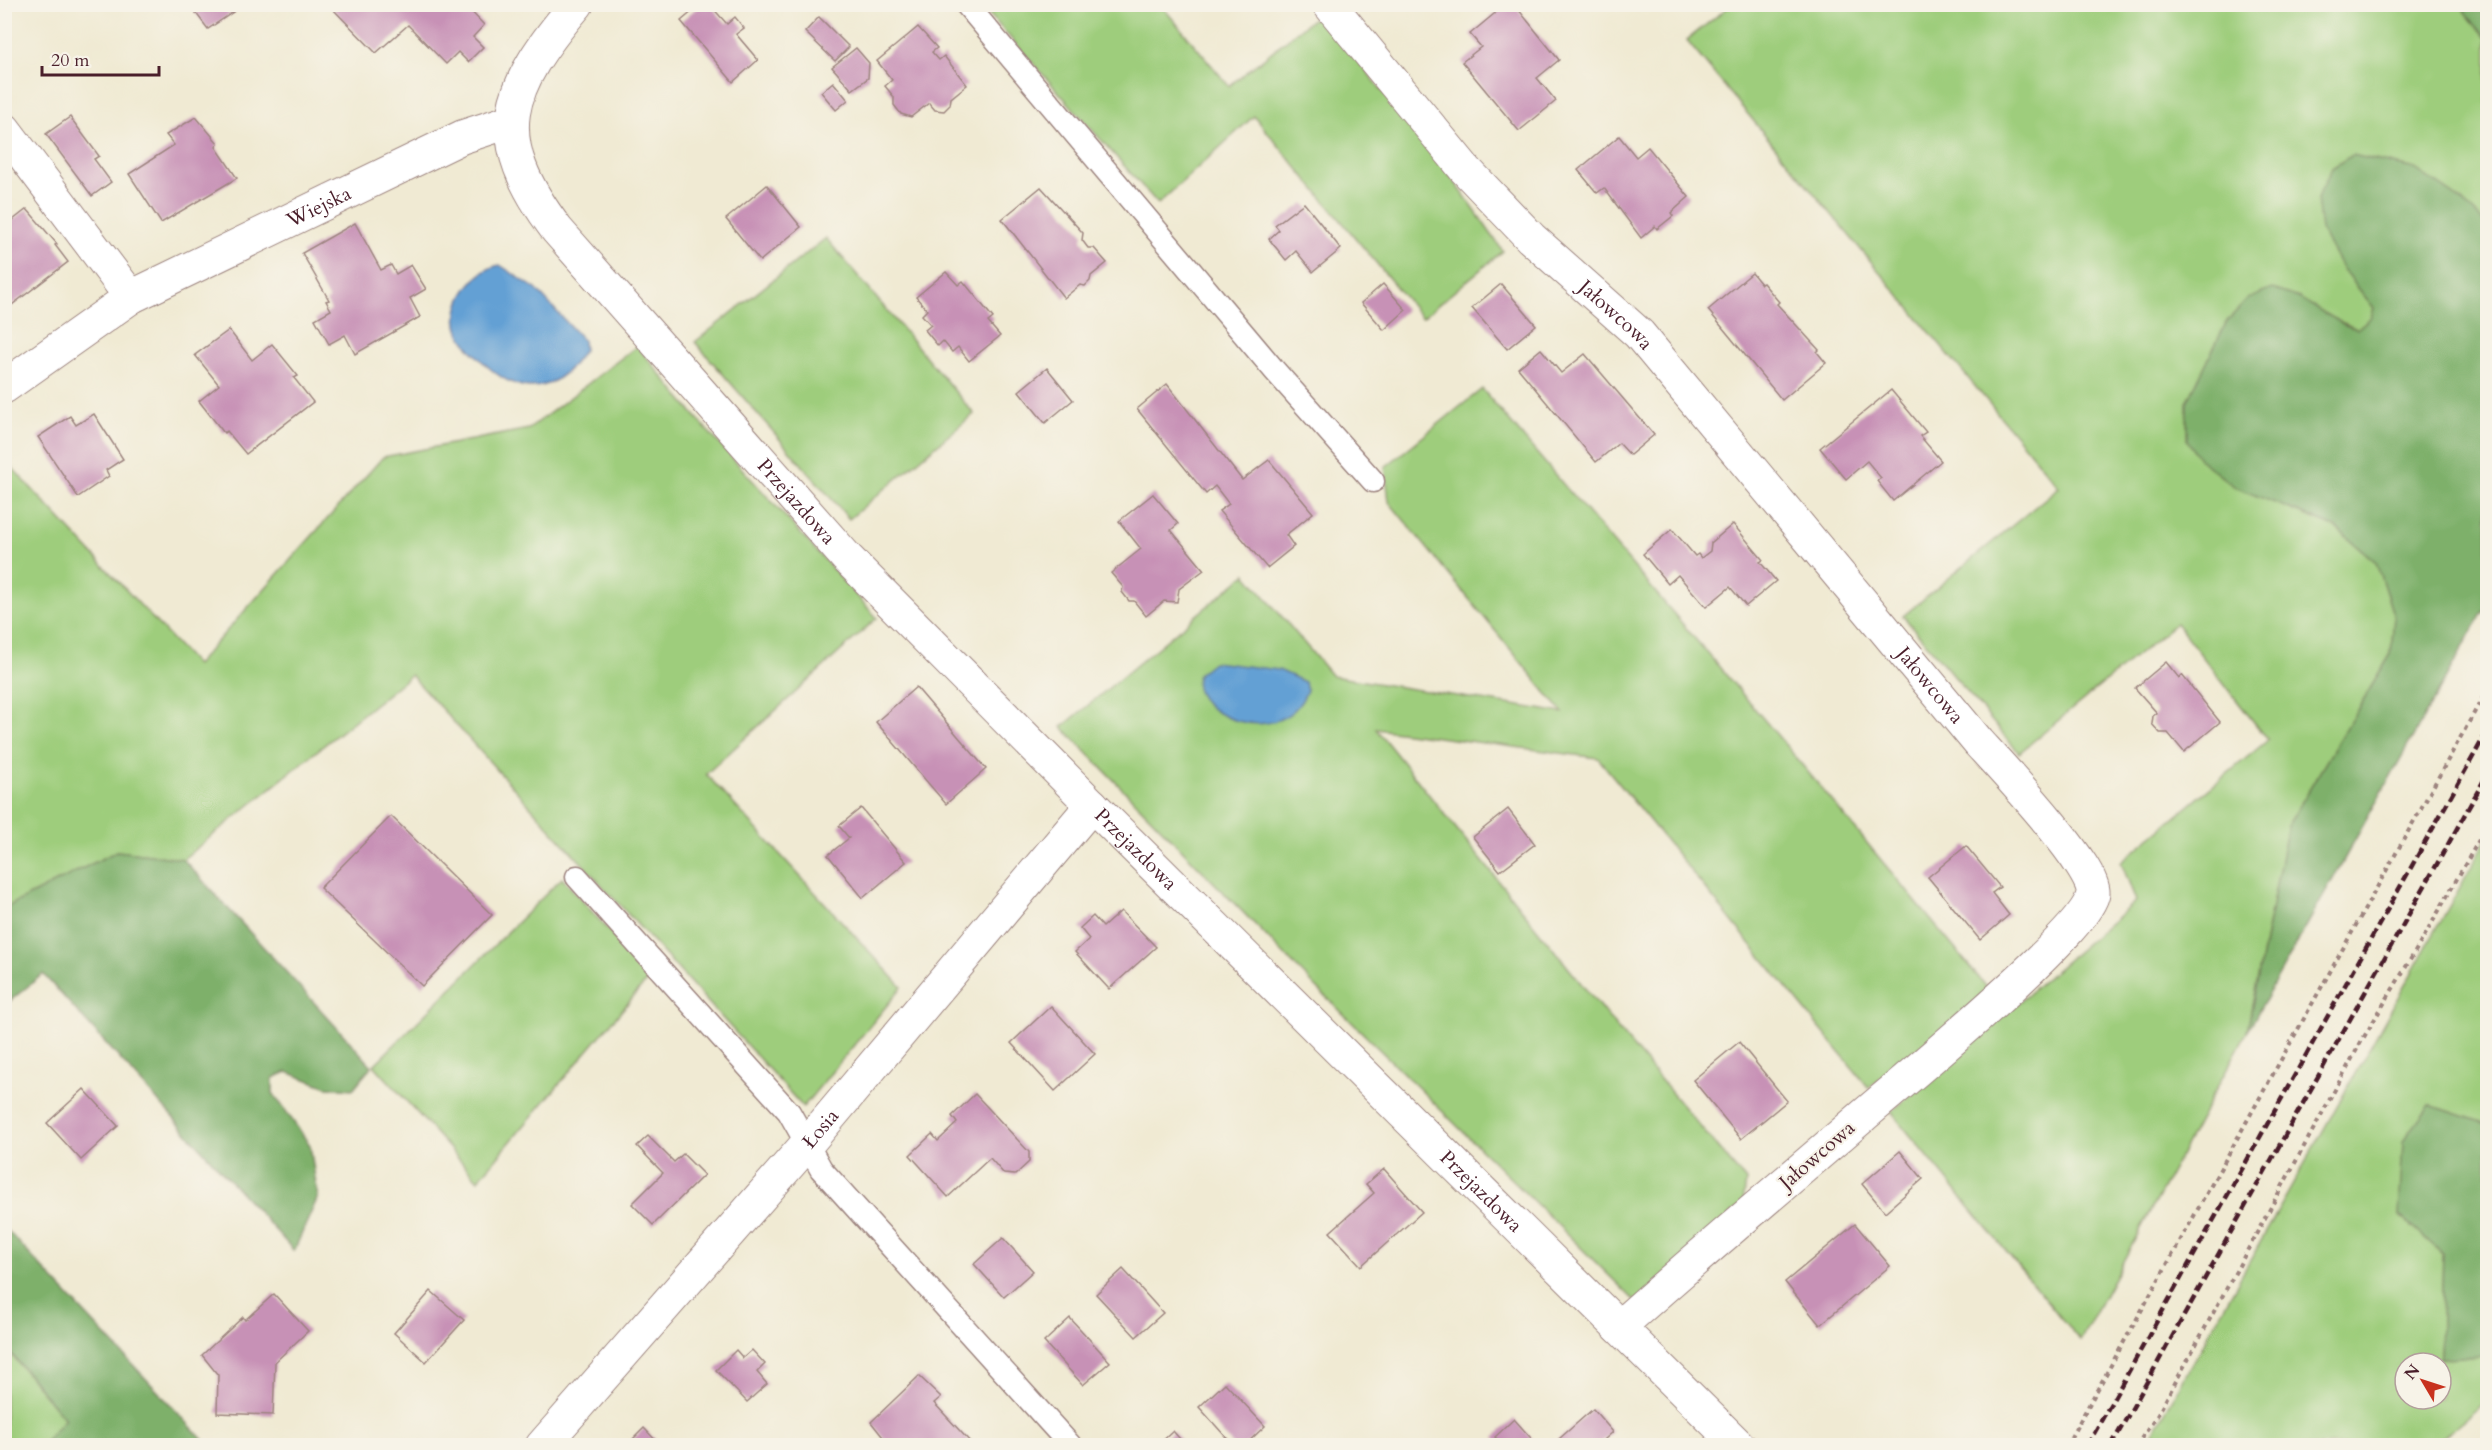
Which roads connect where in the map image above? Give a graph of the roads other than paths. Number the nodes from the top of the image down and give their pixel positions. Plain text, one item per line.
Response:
1 (577, 4) edge
2 (966, 4) edge
3 (1329, 4) edge
4 (511, 121) junction
5 (4, 129) edge
6 (131, 297) junction
7 (4, 387) edge
8 (1373, 481) dead end
9 (1092, 805) junction
10 (577, 877) dead end
11 (807, 1144) junction
12 (1619, 1327) junction
13 (542, 1446) edge
14 (1071, 1446) edge
15 (1739, 1446) edge

1 - 4 street
2 - 8 lane
3 - 12 street, Jałowcowa
4 - 6 street, Wiejska
4 - 9 street, Przejazdowa
5 - 6 street
6 - 7 street, Wiejska
9 - 11 street, Łosia
9 - 12 street, Przejazdowa
10 - 11 lane
11 - 13 street, Łosia
11 - 14 lane
12 - 15 street, Przejazdowa

